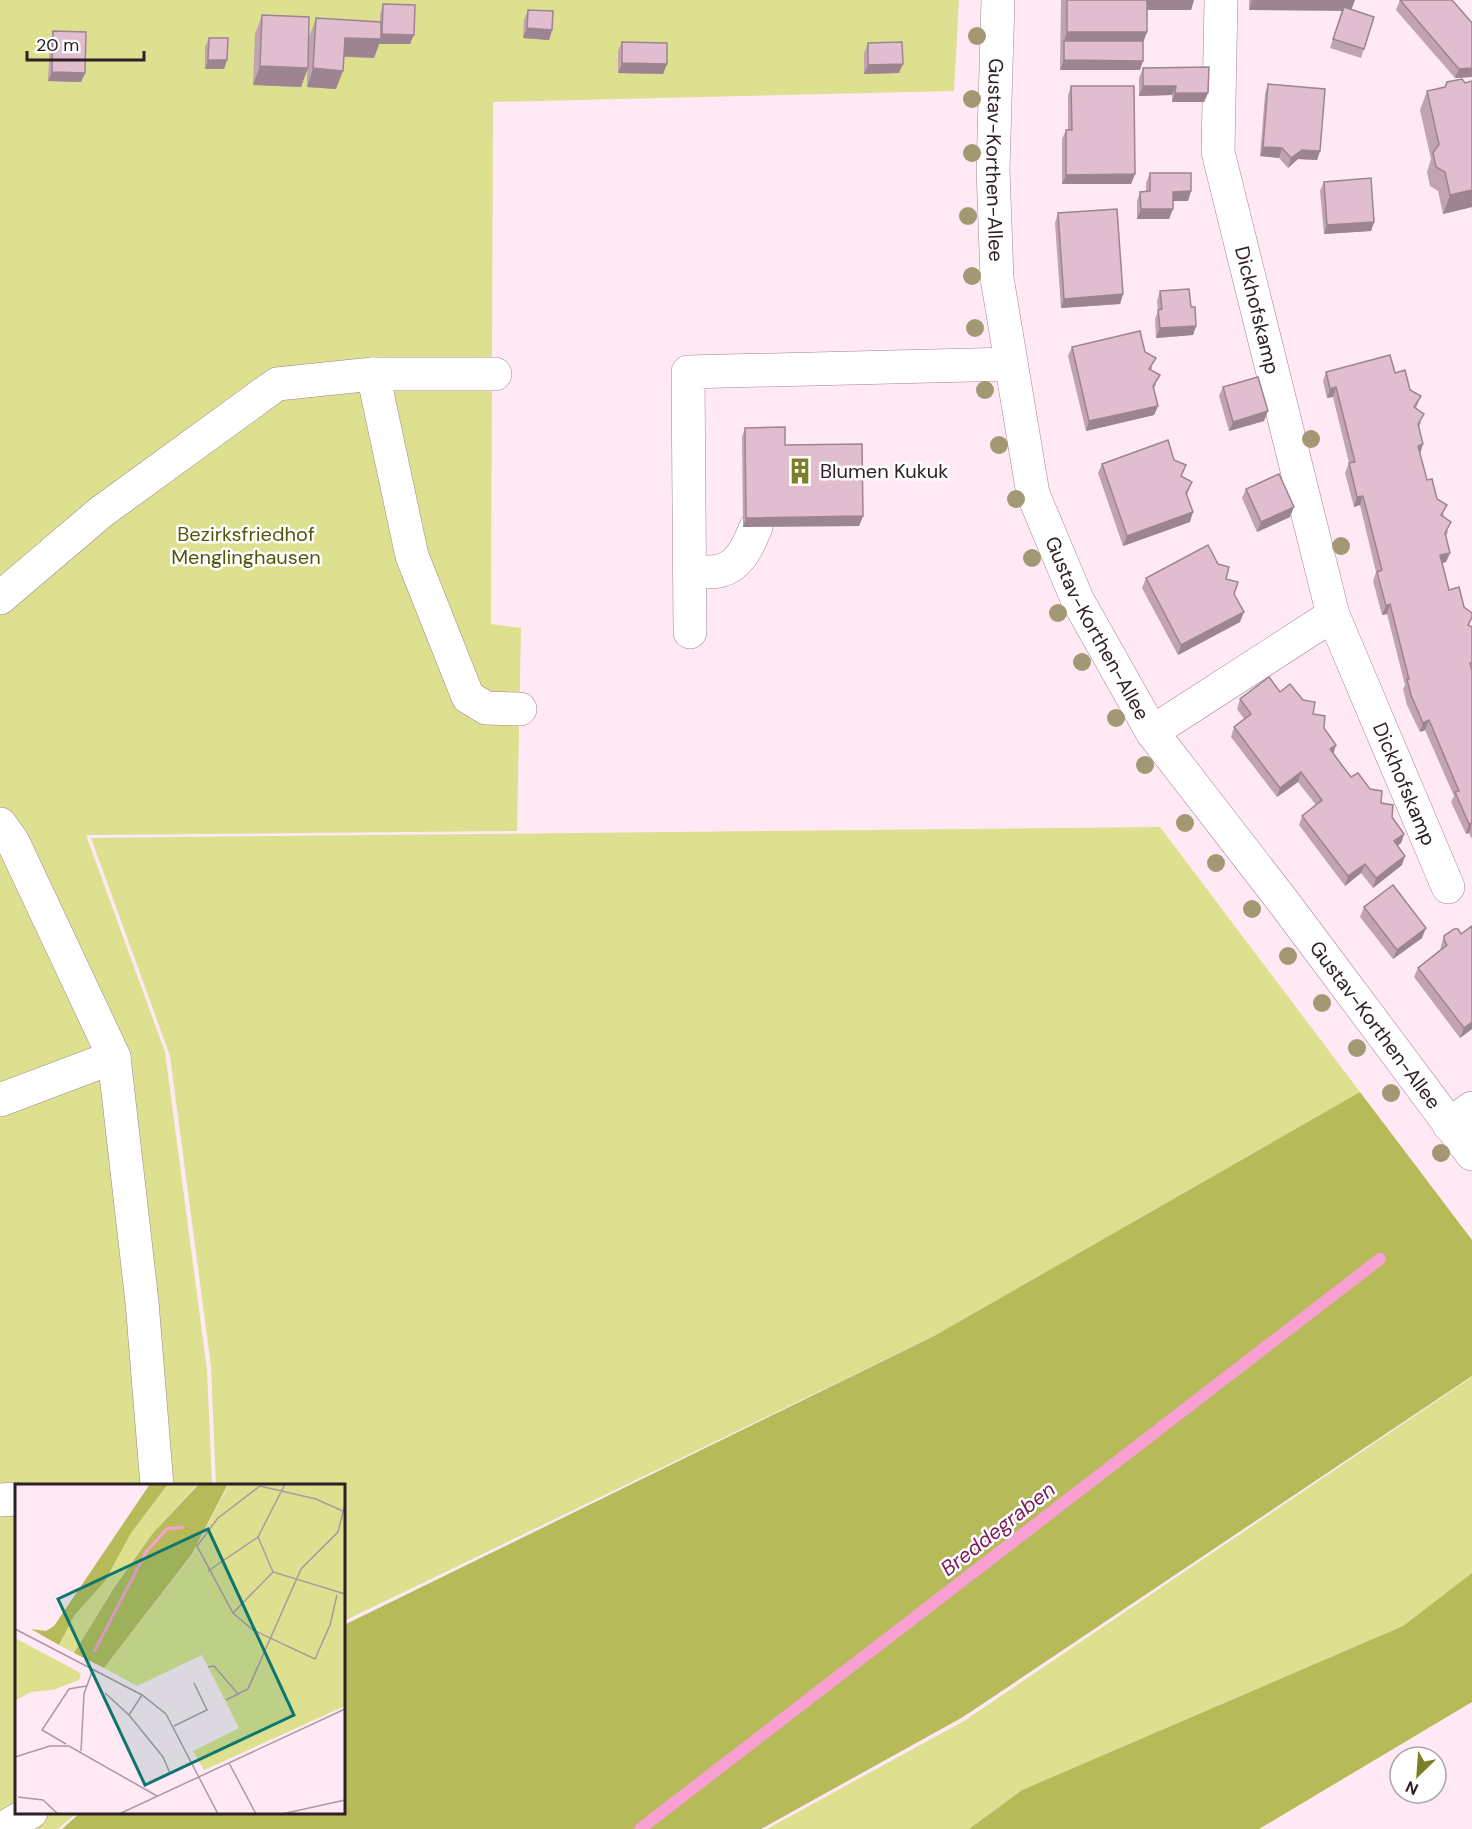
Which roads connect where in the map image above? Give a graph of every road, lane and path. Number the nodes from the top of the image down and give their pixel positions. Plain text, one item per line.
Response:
1 (998, 0) edge
2 (1221, 0) edge
3 (1011, 364) junction
4 (373, 374) junction
5 (495, 374) dead end
6 (756, 527) edge
7 (690, 572) junction
8 (0, 598) edge
9 (1333, 615) junction
10 (690, 632) dead end
11 (520, 709) dead end
12 (1152, 732) junction
13 (0, 824) edge
14 (1448, 887) dead end
15 (114, 1056) junction
16 (0, 1100) edge
17 (1460, 1116) edge
18 (1472, 1154) edge
19 (157, 1484) edge
20 (15, 1499) edge
21 (0, 1500) edge
22 (28, 1814) edge
23 (2, 1829) edge

1 - 3 street, Gustav-Korthen-Allee
2 - 9 street, Dickhofskamp
3 - 7 street
3 - 12 street, Gustav-Korthen-Allee
4 - 5 street
4 - 8 street
4 - 11 street
6 - 7 street
7 - 10 street
9 - 12 street
9 - 14 street, Dickhofskamp
12 - 17 street, Gustav-Korthen-Allee
13 - 15 street
15 - 16 street
15 - 19 street
17 - 18 street, Gustav-Korthen-Allee
20 - 21 street
22 - 23 street

